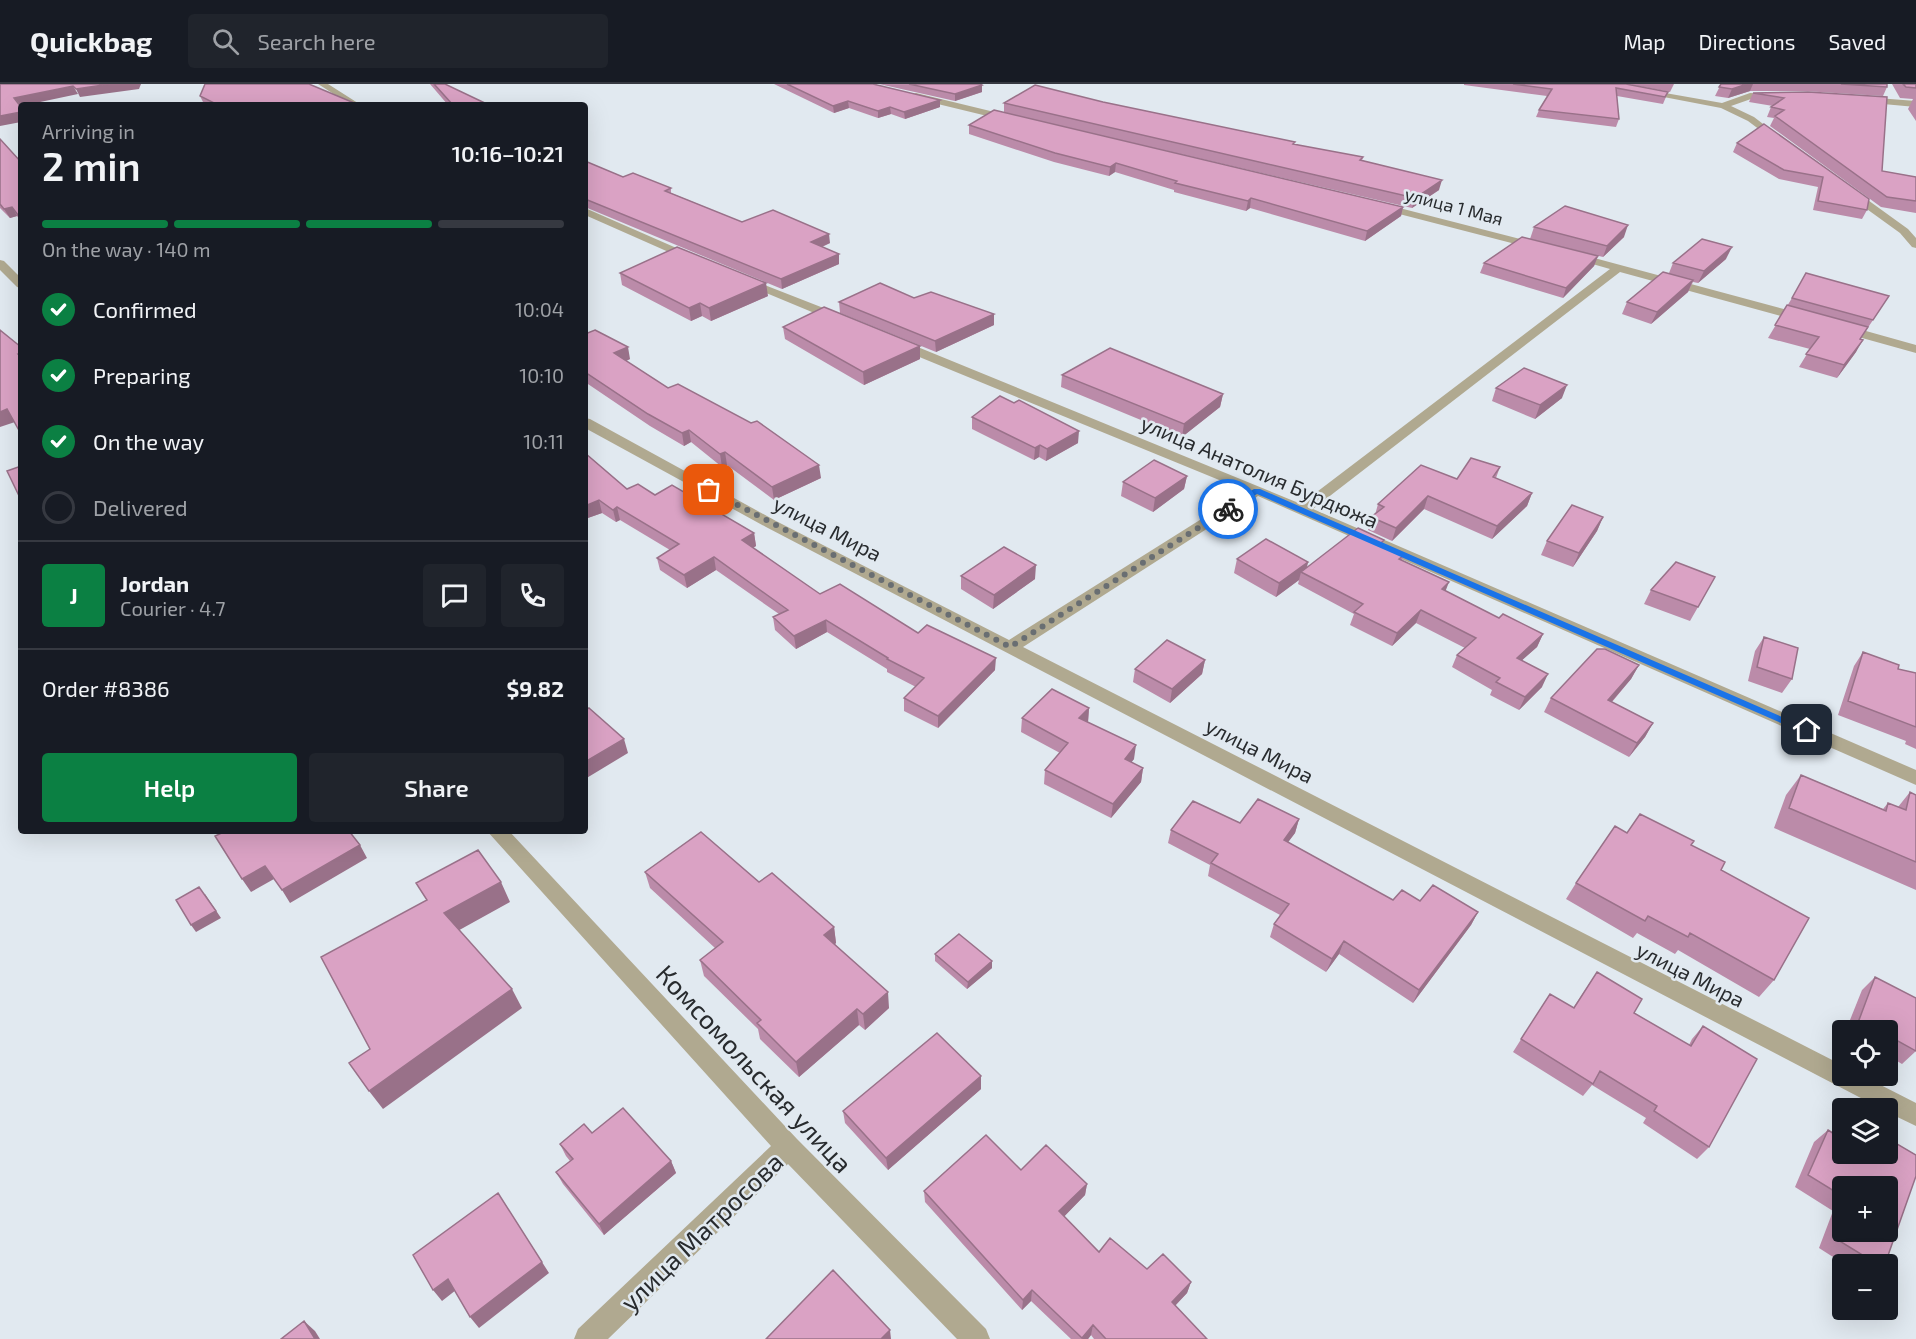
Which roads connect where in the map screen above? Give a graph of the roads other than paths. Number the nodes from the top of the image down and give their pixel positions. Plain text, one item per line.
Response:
1 (322, 84) edge
2 (1600, 84) edge
3 (899, 92) edge
4 (1783, 96) edge
5 (1849, 99) edge
6 (352, 102) edge
7 (1916, 104) edge
8 (1723, 106) junction
9 (1026, 122) edge
10 (1789, 147) edge
11 (1837, 182) edge
12 (1370, 203) edge
13 (588, 212) edge
14 (1916, 245) edge
15 (1550, 249) edge
16 (1562, 252) edge
17 (0, 263) edge
18 (703, 263) edge
19 (1619, 267) junction
20 (725, 272) edge
21 (18, 282) edge
22 (1813, 321) edge
23 (1824, 324) edge
24 (858, 327) edge
25 (880, 336) edge
26 (1916, 347) edge
27 (588, 424) edge
28 (1257, 490) junction
29 (1302, 510) junction
30 (1010, 647) junction
31 (1916, 778) edge
32 (500, 834) edge
33 (1916, 1115) edge
34 (788, 1147) junction
35 (588, 1339) edge
36 (976, 1339) edge

1 - 6 street
2 - 8 street
3 - 9 street
4 - 8 street
5 - 7 street
8 - 10 street
11 - 14 street
12 - 15 street, улица 1 Мая
13 - 18 street
16 - 19 street
17 - 21 street
19 - 22 street
19 - 29 street
20 - 24 street
23 - 26 street
25 - 28 street, улица Анатолия Бурдюжа
27 - 30 street, улица Мира
28 - 29 street, улица Анатолия Бурдюжа
28 - 30 street
29 - 31 street, улица Анатолия Бурдюжа
30 - 33 street, улица Мира
32 - 34 street, Комсомольская улица
34 - 35 street, улица Матросова
34 - 36 street, Комсомольская улица

